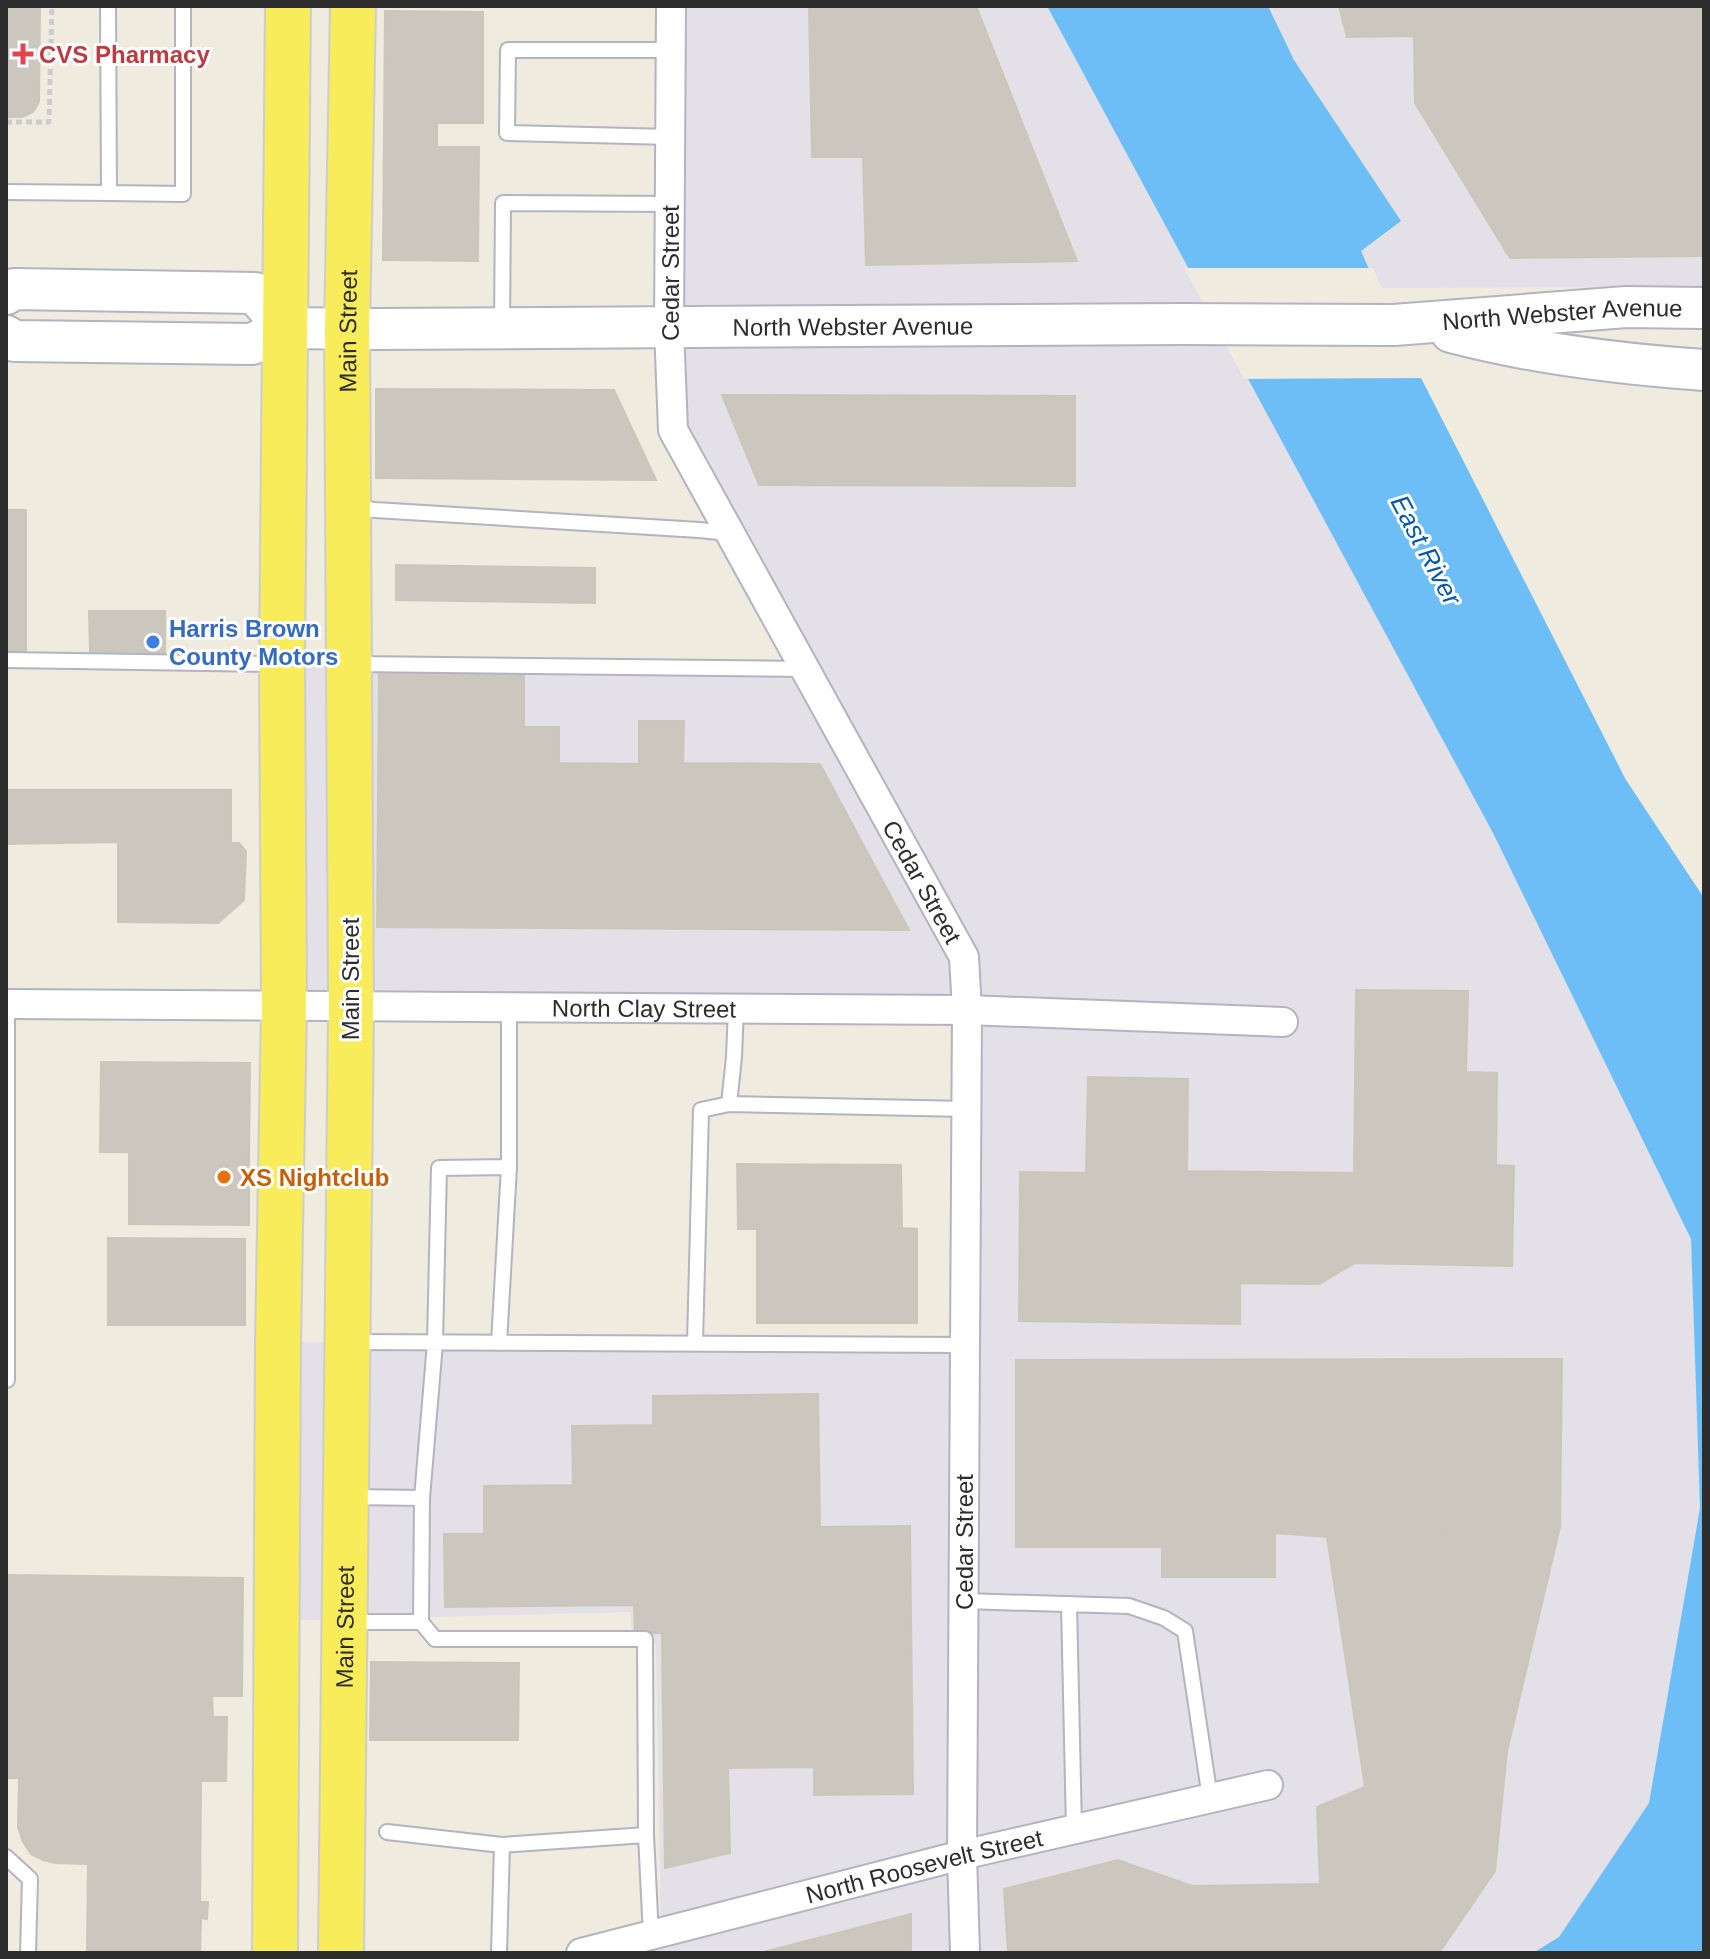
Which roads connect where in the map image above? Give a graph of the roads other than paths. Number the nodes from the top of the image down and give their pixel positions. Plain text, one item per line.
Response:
1 (108, 6) edge
2 (183, 6) edge
3 (288, 6) edge
4 (353, 6) edge
5 (671, 6) edge
6 (671, 50) junction
7 (671, 137) junction
8 (6, 192) edge
9 (109, 193) junction
10 (670, 204) junction
11 (6, 294) edge
12 (1704, 308) edge
13 (1420, 324) junction
14 (502, 327) junction
15 (285, 328) junction
16 (669, 328) junction
17 (347, 329) junction
18 (6, 336) edge
19 (1704, 370) edge
20 (347, 506) junction
21 (730, 533) junction
22 (6, 660) edge
23 (282, 664) junction
24 (348, 664) junction
25 (805, 669) junction
26 (7, 1004) edge
27 (284, 1006) junction
28 (351, 1007) junction
29 (509, 1008) junction
30 (736, 1008) junction
31 (967, 1010) junction
32 (1283, 1022) dead end
33 (729, 1104) junction
34 (966, 1109) junction
35 (509, 1167) junction
36 (347, 1342) junction
37 (435, 1343) junction
38 (499, 1343) junction
39 (695, 1343) junction
40 (965, 1345) junction
41 (7, 1380) edge
42 (346, 1497) junction
43 (422, 1498) junction
44 (964, 1601) junction
45 (1069, 1604) junction
46 (344, 1622) junction
47 (421, 1622) junction
48 (1268, 1785) dead end
49 (1210, 1798) junction
50 (1074, 1829) junction
51 (387, 1832) dead end
52 (646, 1835) junction
53 (502, 1845) junction
54 (962, 1855) junction
55 (6, 1857) edge
56 (651, 1936) junction
57 (28, 1953) edge
58 (275, 1953) edge
59 (341, 1953) edge
60 (499, 1953) edge
61 (581, 1953) edge
62 (965, 1953) edge

1 - 9 lane
2 - 9 lane
3 - 15 main road
4 - 17 main road, Main Street
5 - 6 street, Cedar Street
6 - 7 street, Cedar Street
6 - 7 lane
7 - 10 street, Cedar Street
8 - 9 lane
10 - 14 lane
10 - 16 street, Cedar Street
11 - 15 main road
12 - 13 main road, North Webster Avenue
13 - 16 main road, North Webster Avenue
13 - 19 main road, North Webster Avenue
14 - 16 main road, North Webster Avenue
14 - 17 main road, North Webster Avenue
15 - 17 main road, North Webster Avenue
15 - 18 main road, North Webster Avenue
15 - 23 main road
16 - 21 street, Cedar Street
17 - 20 main road, Main Street
20 - 21 lane
20 - 24 main road, Main Street
21 - 25 street, Cedar Street
22 - 23 lane
23 - 27 main road
24 - 25 lane
24 - 28 main road, Main Street
25 - 31 street, Cedar Street
26 - 27 street, North Clay Street
26 - 41 lane
27 - 28 street, North Clay Street
27 - 58 main road
28 - 29 street, North Clay Street
28 - 36 main road, Main Street
29 - 30 street, North Clay Street
29 - 35 lane
30 - 31 street, North Clay Street
30 - 33 lane
31 - 32 street, North Clay Street
31 - 34 street, Cedar Street
33 - 34 lane
33 - 39 lane
34 - 40 street, Cedar Street
35 - 37 lane
35 - 38 lane
36 - 37 lane
36 - 42 main road, Main Street
37 - 38 lane
37 - 43 lane
38 - 39 lane
39 - 40 lane
40 - 44 street, Cedar Street
42 - 43 lane
42 - 46 main road, Main Street
43 - 47 lane
44 - 45 lane
44 - 54 street, Cedar Street
45 - 49 lane
45 - 50 lane
46 - 47 lane
46 - 59 main road, Main Street
47 - 52 lane
48 - 49 street, North Roosevelt Street
49 - 50 street, North Roosevelt Street
50 - 54 street, North Roosevelt Street
51 - 53 lane
52 - 53 lane
52 - 56 lane
53 - 60 lane
54 - 56 street, North Roosevelt Street
54 - 62 street, Cedar Street
55 - 57 lane
56 - 61 street, North Roosevelt Street

